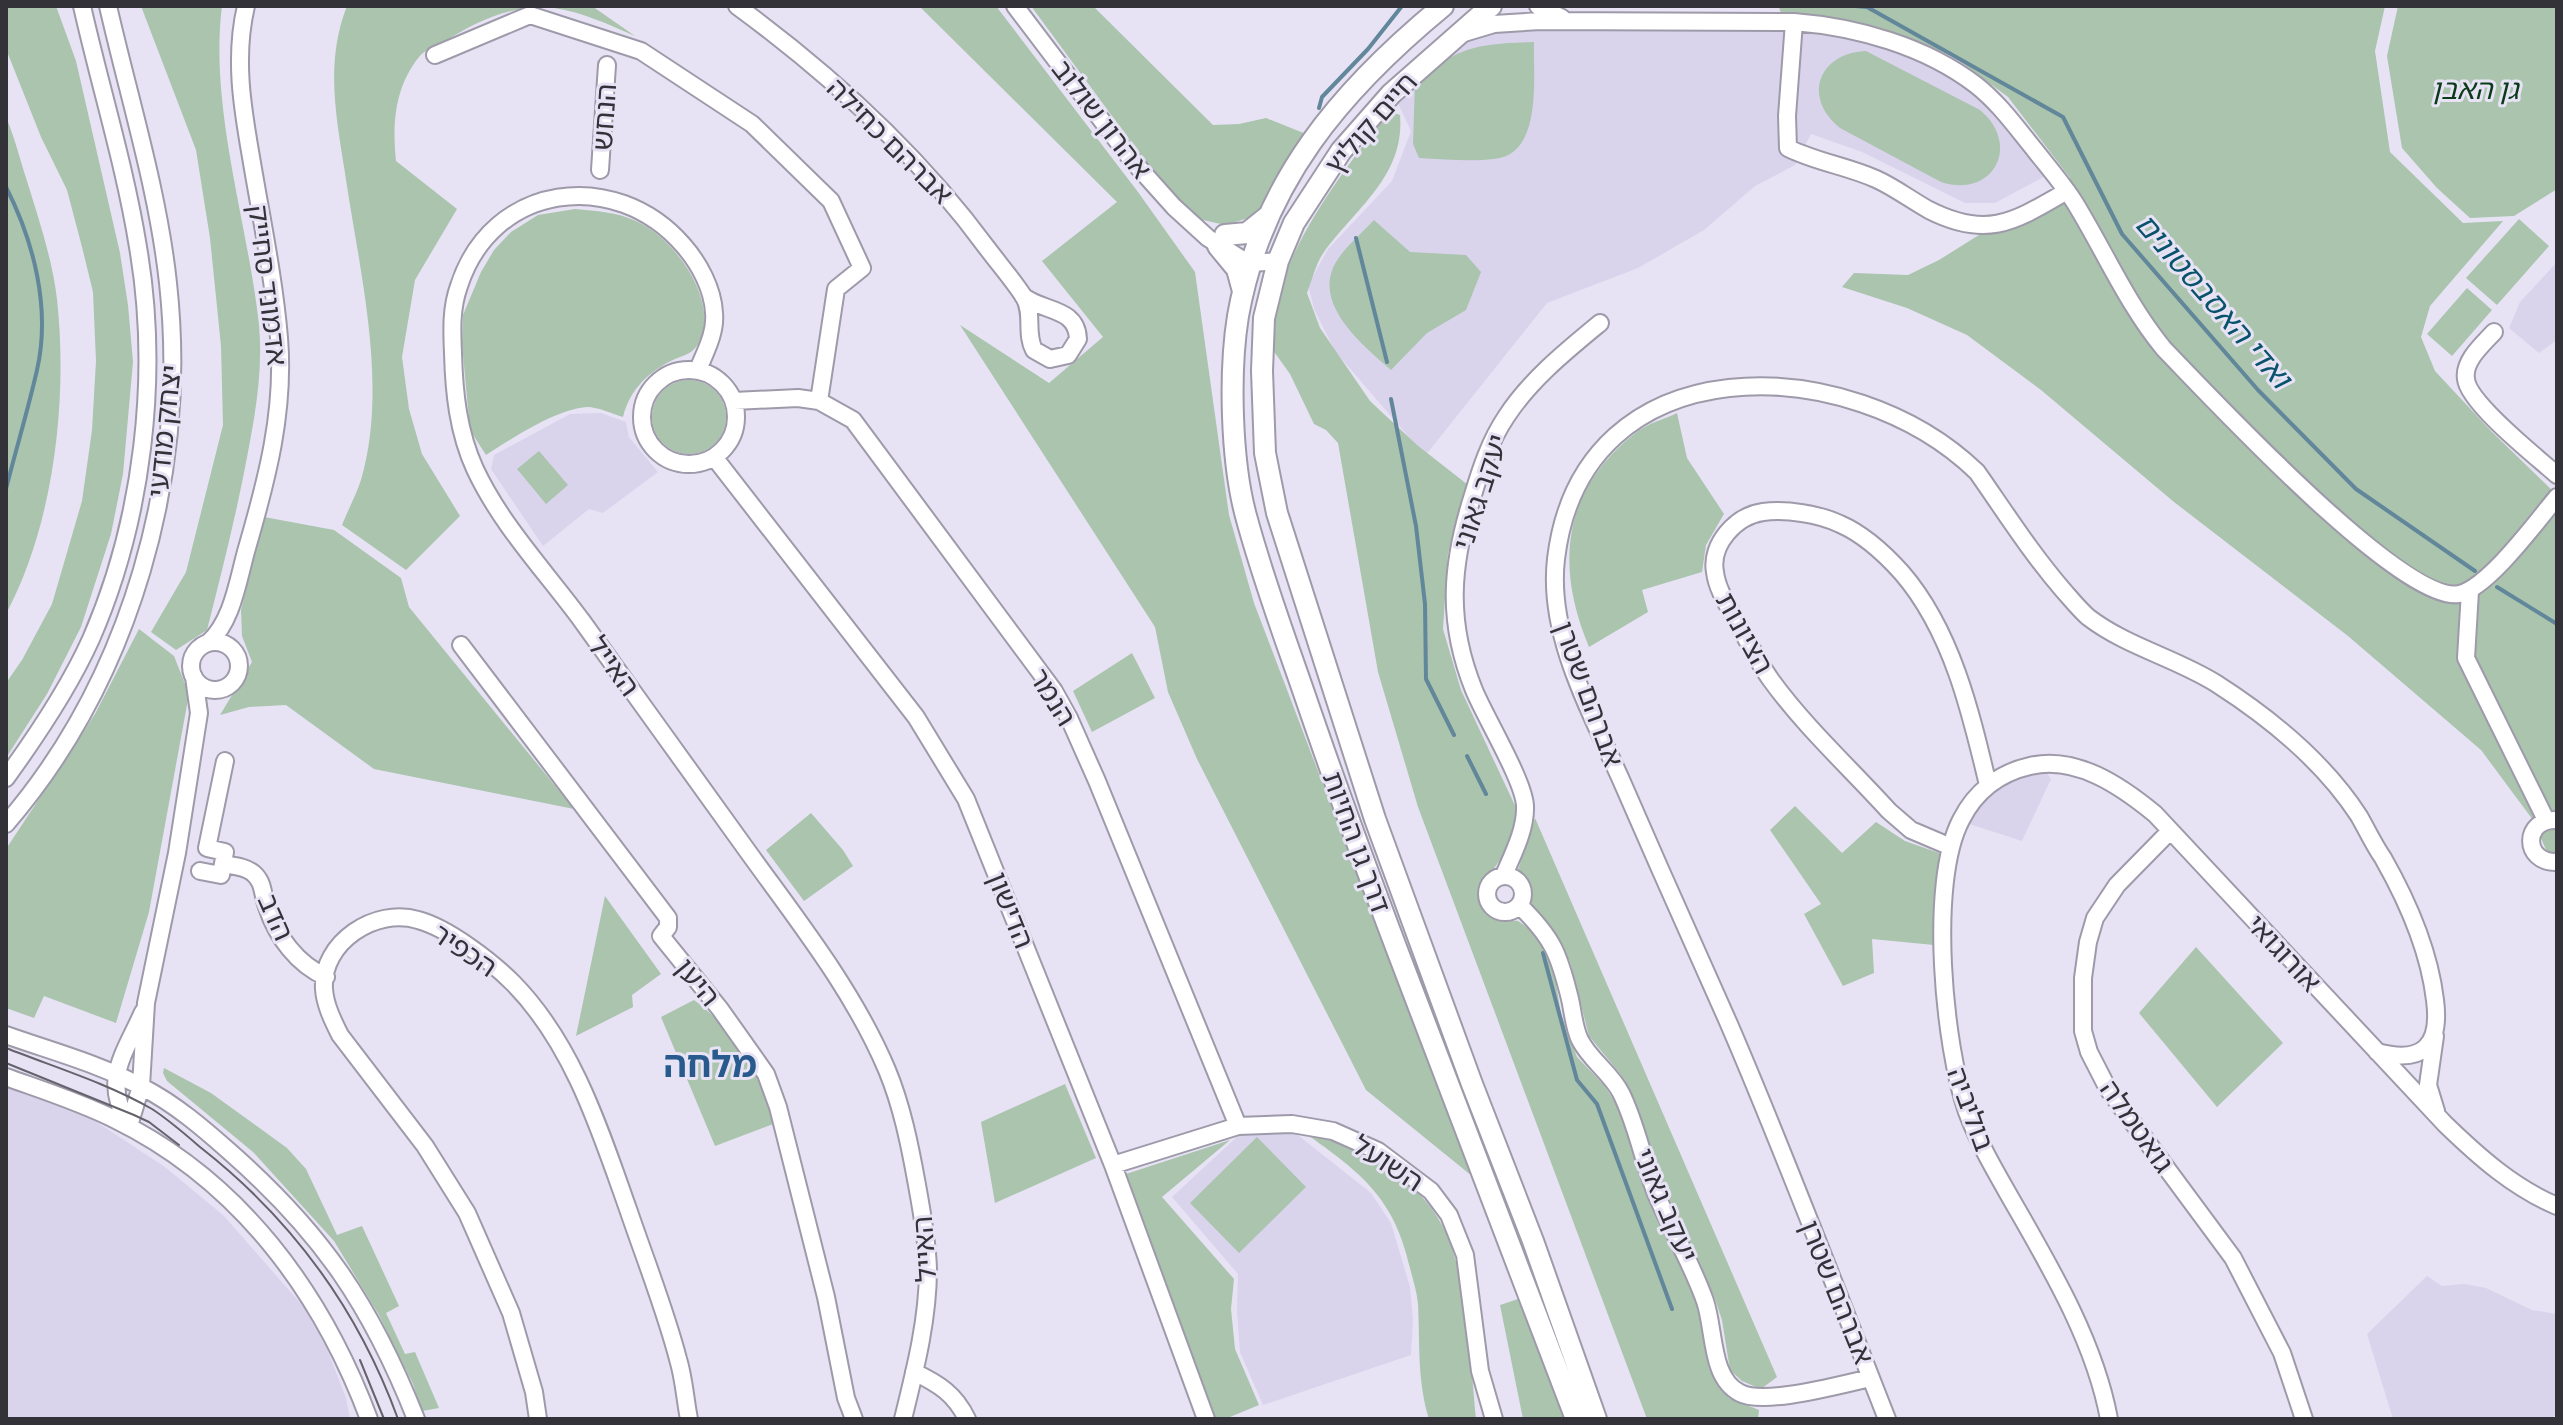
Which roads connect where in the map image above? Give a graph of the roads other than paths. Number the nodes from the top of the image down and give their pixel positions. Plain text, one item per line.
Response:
1 (82, 6) edge
2 (108, 6) edge
3 (246, 6) edge
4 (737, 6) edge
5 (1015, 6) edge
6 (1443, 6) edge
7 (1491, 6) edge
8 (1538, 6) edge
9 (1571, 21) junction
10 (1794, 22) junction
11 (1455, 37) junction
12 (435, 55) dead end
13 (607, 65) dead end
14 (600, 170) dead end
15 (2067, 191) junction
16 (1271, 210) junction
17 (1222, 240) junction
18 (1254, 255) junction
19 (1278, 261) junction
20 (1243, 295) junction
21 (1023, 296) dead end
22 (1600, 323) dead end
23 (2494, 332) dead end
24 (698, 370) junction
25 (734, 401) junction
26 (819, 401) junction
27 (714, 457) junction
28 (2557, 475) edge
29 (2557, 497) edge
30 (2470, 591) junction
31 (229, 608) junction
32 (208, 643) junction
33 (461, 645) dead end
34 (235, 651) junction
35 (194, 677) junction
36 (223, 689) junction
37 (199, 713) junction
38 (225, 761) dead end
39 (6, 778) edge
40 (1988, 785) junction
41 (2551, 820) edge
42 (6, 824) edge
43 (2170, 831) junction
44 (1951, 847) junction
45 (2557, 862) edge
46 (223, 864) junction
47 (200, 871) dead end
48 (1504, 875) junction
49 (1519, 905) junction
50 (326, 977) junction
51 (146, 1003) junction
52 (2438, 1027) junction
53 (6, 1035) edge
54 (2377, 1052) junction
55 (115, 1074) junction
56 (6, 1077) edge
57 (141, 1086) junction
58 (2438, 1117) junction
59 (129, 1126) junction
60 (1238, 1126) junction
61 (1113, 1165) junction
62 (2557, 1206) edge
63 (914, 1372) junction
64 (1871, 1378) junction
65 (369, 1419) edge
66 (416, 1419) edge
67 (538, 1419) edge
68 (689, 1419) edge
69 (854, 1419) edge
70 (903, 1419) edge
71 (967, 1419) edge
72 (1206, 1419) edge
73 (1494, 1419) edge
74 (1576, 1419) edge
75 (1596, 1419) edge
76 (1887, 1419) edge
77 (2109, 1419) edge
78 (2304, 1419) edge

1 - 39 street, יצחק מודעי
2 - 42 street, יצחק מודעי
3 - 31 street, אדמונד סחייק
4 - 21 street, אברהם כחילה
5 - 17 street, אהרון שולוב
6 - 16 main road, חיים קוליץ
7 - 11 main road, חיים קוליץ
8 - 9 street
9 - 10 street
9 - 11 street
10 - 15 street
10 - 15 street
11 - 19 main road, חיים קוליץ
12 - 26 street
13 - 14 street, הנחש
15 - 30 street
16 - 17 main road
16 - 18 main road, חיים קוליץ
17 - 18 street, אהרון שולוב
17 - 20 main road
18 - 19 street, אהרון שולוב
18 - 20 main road, דרך גן החיות
19 - 75 main road, דרך גן החיות
20 - 74 main road, דרך גן החיות
22 - 48 street, יעקב גאוני
23 - 28 street
24 - 25 street
24 - 27 street
24 - 63 street, האייל
25 - 26 street, הנמר
25 - 27 street
26 - 60 street, הנמר
27 - 61 street, הדישון
29 - 30 street
30 - 41 street
31 - 32 street, אדמונד סחייק
31 - 34 street, אדמונד סחייק
32 - 34 street
32 - 35 street
33 - 69 street, היען
34 - 36 street
35 - 36 street
35 - 37 street
36 - 37 street
37 - 51 street
38 - 46 street
40 - 43 street, אורוגואי
40 - 44 street, בוליביה
40 - 44 street, הציונות
41 - 45 street
43 - 54 street, אורוגואי
43 - 78 street, גואטמלה
44 - 77 street, בוליביה
46 - 47 street, הדב
46 - 50 street, הדב
48 - 49 street
48 - 49 street
49 - 64 street, יעקב גאוני
50 - 67 street
50 - 68 street, הכפיר
51 - 55 street
51 - 57 street
52 - 54 street
52 - 58 street, אברהם שטרן
52 - 64 street, אברהם שטרן
53 - 55 street
54 - 58 street, אורוגואי
55 - 57 street
55 - 59 street
56 - 59 street
57 - 59 street
57 - 66 street
58 - 62 street, אורוגואי
59 - 65 street
60 - 61 street, השועל
60 - 73 street, השועל
61 - 72 street, הדישון
63 - 70 street, האייל
63 - 71 street
64 - 76 street, אברהם שטרן

